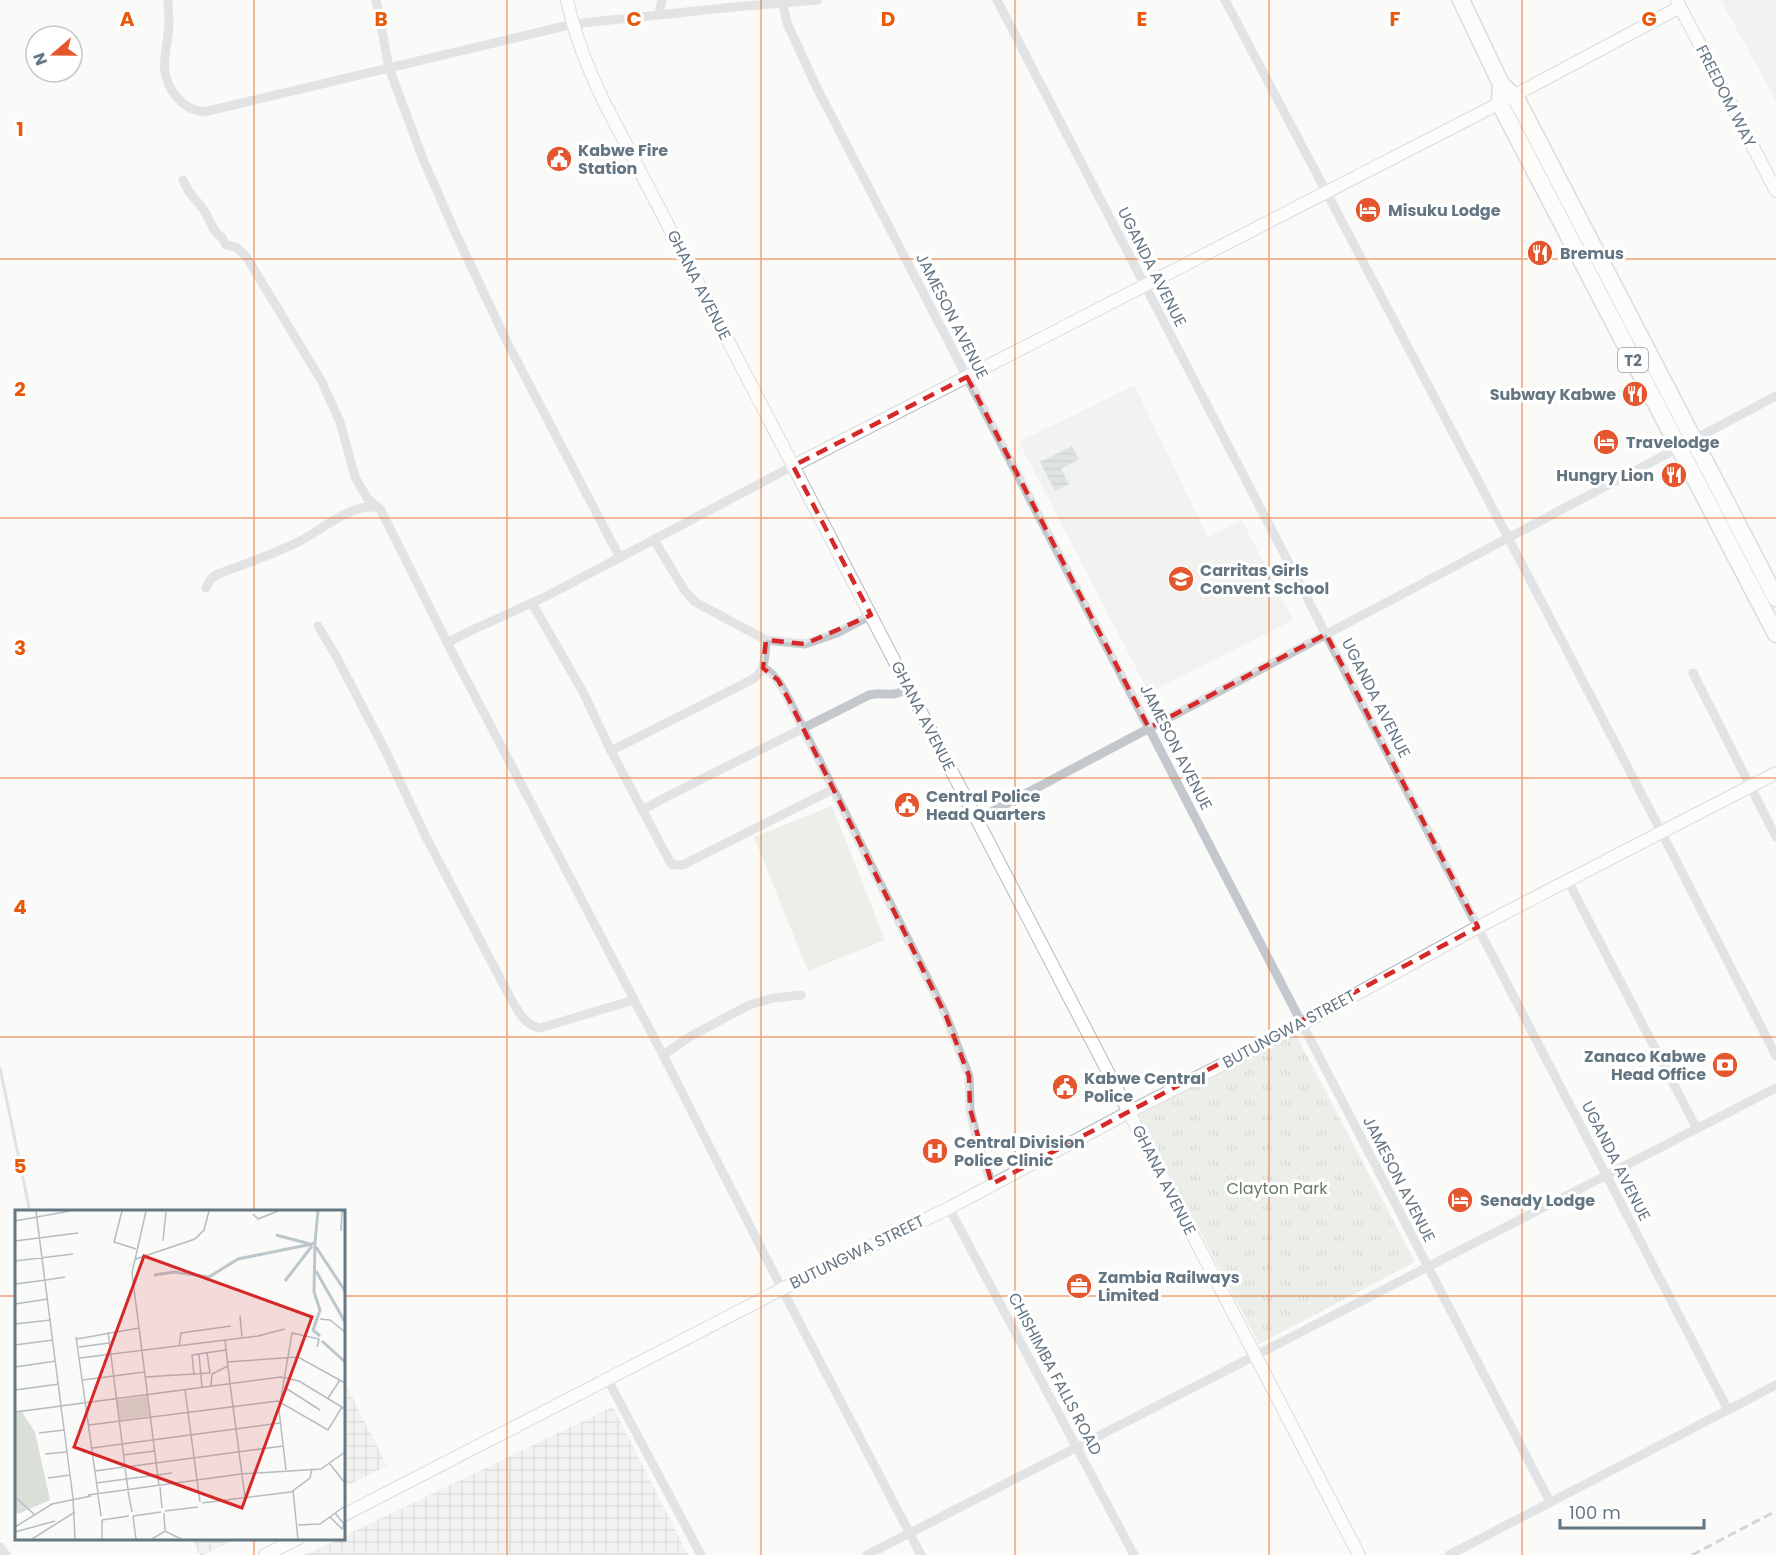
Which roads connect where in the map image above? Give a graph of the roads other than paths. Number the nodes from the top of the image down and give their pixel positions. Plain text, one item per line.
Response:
1 (168, 0) edge
2 (376, 0) edge
3 (567, 0) edge
4 (662, 0) edge
5 (818, 0) edge
6 (997, 0) edge
7 (1225, 0) edge
8 (1461, 0) edge
9 (782, 1) edge
10 (1678, 4) edge
11 (659, 14) junction
12 (573, 24) junction
13 (389, 68) junction
14 (1505, 94) junction
15 (183, 180) dead end
16 (1326, 191) junction
17 (1776, 191) edge
18 (1145, 285) junction
19 (967, 377) junction
20 (1776, 396) edge
21 (1686, 444) junction
22 (793, 466) junction
23 (380, 509) junction
24 (1509, 538) junction
25 (654, 540) junction
26 (620, 558) junction
27 (206, 588) dead end
28 (1766, 591) edge
29 (532, 603) junction
30 (871, 615) junction
31 (318, 626) dead end
32 (1326, 634) junction
33 (1776, 634) edge
34 (766, 640) junction
35 (447, 643) junction
36 (763, 668) junction
37 (1693, 674) dead end
38 (909, 688) junction
39 (1149, 728) junction
40 (803, 729) junction
41 (611, 751) junction
42 (1776, 772) edge
43 (1749, 786) junction
44 (833, 789) junction
45 (642, 810) junction
46 (976, 820) junction
47 (1662, 832) junction
48 (1776, 837) edge
49 (1568, 881) junction
50 (1478, 927) junction
51 (801, 995) dead end
52 (634, 1000) junction
53 (1302, 1024) junction
54 (663, 1054) junction
55 (1776, 1056) edge
56 (1776, 1088) edge
57 (1129, 1112) junction
58 (1697, 1129) junction
59 (1607, 1175) junction
60 (992, 1184) junction
61 (949, 1208) junction
62 (1428, 1267) junction
63 (783, 1289) junction
64 (1256, 1356) junction
65 (608, 1380) junction
66 (1776, 1385) edge
67 (1728, 1410) junction
68 (1076, 1448) junction
69 (1551, 1502) junction
70 (345, 1514) edge
71 (910, 1533) junction
72 (297, 1540) edge
73 (0, 1547) edge
74 (6, 1555) edge
75 (266, 1555) edge
76 (701, 1555) edge
77 (867, 1555) edge
78 (921, 1555) edge
79 (1134, 1555) edge
80 (1359, 1555) edge
81 (1449, 1555) edge

1 - 13 street
2 - 13 street
3 - 12 main road, GHANA AVENUE
4 - 11 street
5 - 9 street
6 - 18 street, UGANDA AVENUE
7 - 16 street
8 - 14 highway, T2
9 - 11 street
9 - 19 street, JAMESON AVENUE
10 - 14 main road
10 - 17 main road, FREEDOM WAY
11 - 12 street
12 - 13 street
12 - 22 main road, GHANA AVENUE
13 - 26 street
14 - 16 main road
14 - 21 highway, T2
15 - 23 street
16 - 18 main road
16 - 24 street
18 - 19 main road
18 - 32 street, UGANDA AVENUE
19 - 22 main road
19 - 39 street, JAMESON AVENUE
20 - 21 street
21 - 24 street
21 - 28 highway, T2
22 - 25 street
22 - 30 main road, GHANA AVENUE
23 - 27 street
23 - 35 street
24 - 32 street
24 - 47 street
25 - 26 street
25 - 34 street
26 - 29 street
28 - 33 highway, T2
29 - 35 street
29 - 41 street
30 - 34 street
30 - 38 main road, GHANA AVENUE
31 - 52 street
32 - 39 street
32 - 50 street, UGANDA AVENUE
34 - 36 street
35 - 52 street
36 - 40 street
36 - 41 street
37 - 43 street
38 - 40 street
38 - 46 main road, GHANA AVENUE
39 - 46 street
39 - 53 street, JAMESON AVENUE
40 - 44 street
40 - 45 street
41 - 45 street
42 - 43 main road, BUTUNGWA STREET
43 - 47 main road, BUTUNGWA STREET
43 - 48 street
44 - 45 street
44 - 60 street
46 - 57 main road, GHANA AVENUE
47 - 49 main road, BUTUNGWA STREET
47 - 55 street
49 - 50 main road, BUTUNGWA STREET
49 - 58 street
50 - 53 main road, BUTUNGWA STREET
50 - 59 street, UGANDA AVENUE
51 - 54 street
52 - 54 street
53 - 57 main road, BUTUNGWA STREET
53 - 62 street, JAMESON AVENUE
54 - 63 street
56 - 58 street
57 - 60 main road, BUTUNGWA STREET
57 - 64 main road, GHANA AVENUE
58 - 59 street
59 - 62 street
59 - 67 street, UGANDA AVENUE
60 - 61 main road, BUTUNGWA STREET
61 - 63 main road, BUTUNGWA STREET
61 - 68 street, CHISHIMBA FALLS ROAD
62 - 64 street
62 - 69 street, JAMESON AVENUE
63 - 65 main road, BUTUNGWA STREET
63 - 71 street
64 - 68 street
64 - 80 main road, GHANA AVENUE
65 - 70 main road, BUTUNGWA STREET
65 - 76 street
66 - 67 street
67 - 69 street
68 - 71 street
68 - 79 street, CHISHIMBA FALLS ROAD
69 - 81 street
71 - 77 street
71 - 78 street
72 - 75 main road
73 - 74 street

